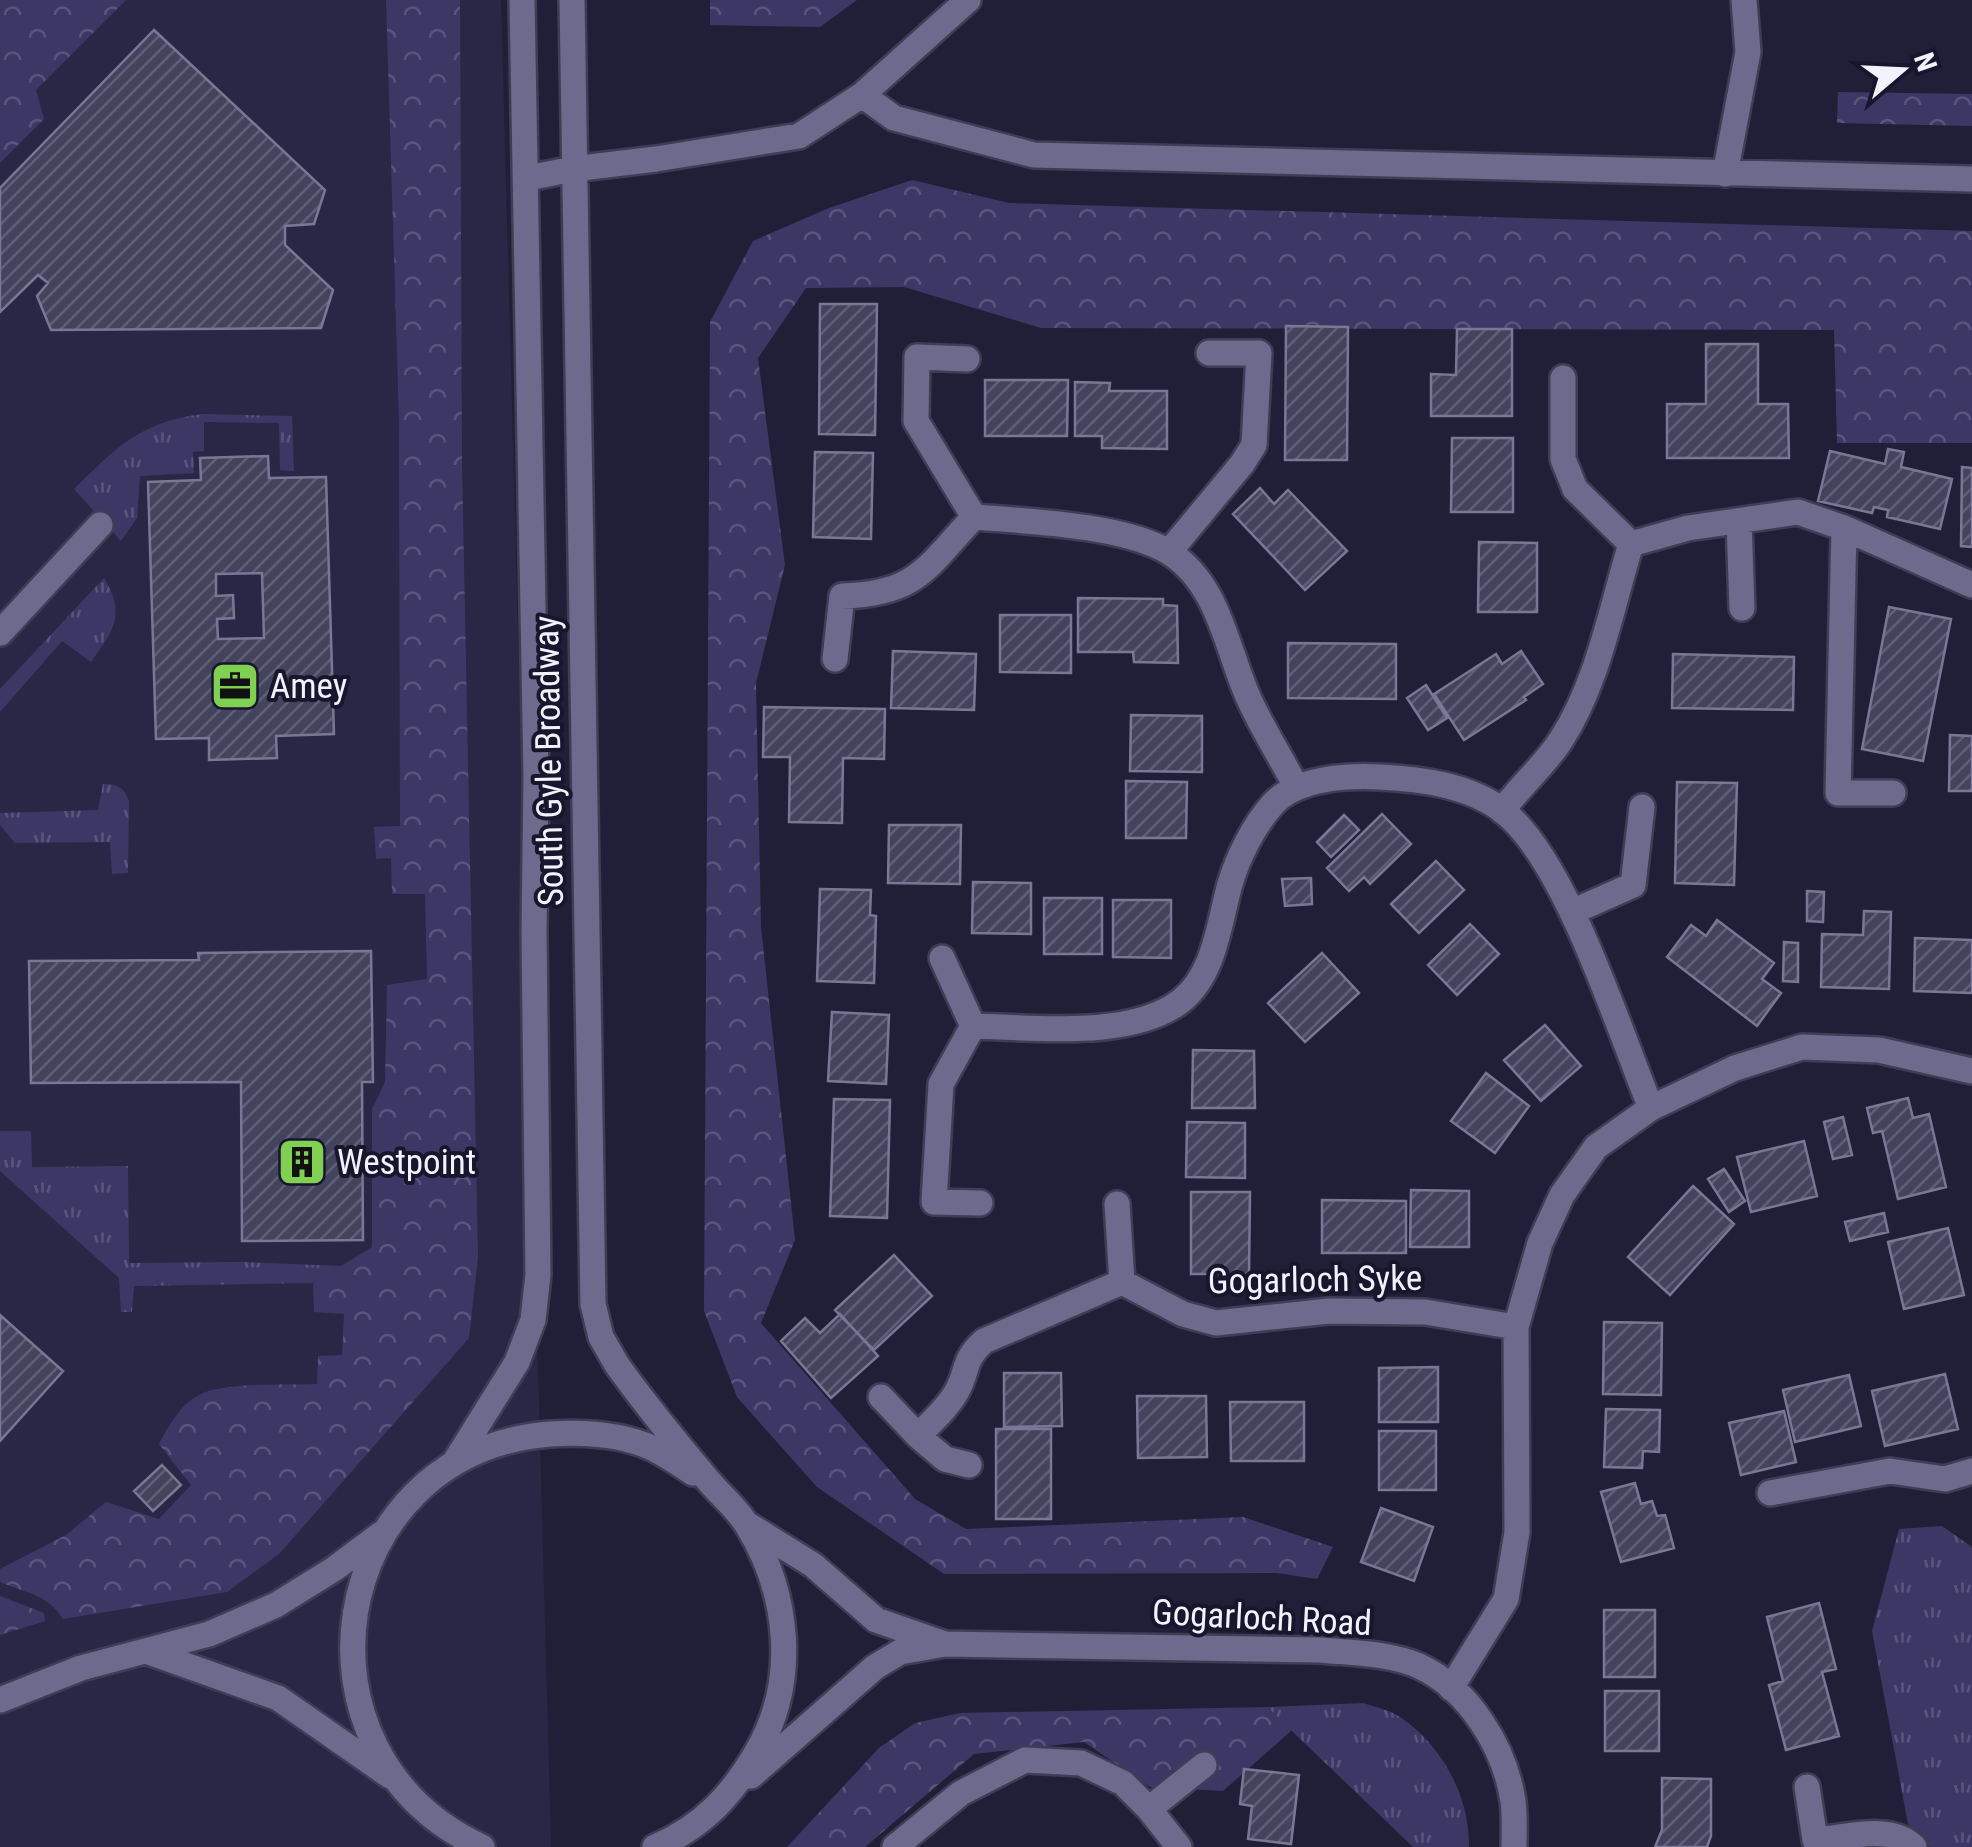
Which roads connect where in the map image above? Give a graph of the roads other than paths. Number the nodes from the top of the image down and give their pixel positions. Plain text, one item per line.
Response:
1 (522, 0) edge
2 (572, 0) edge
3 (968, 0) edge
4 (1744, 0) edge
5 (862, 95) junction
6 (573, 169) junction
7 (1726, 174) junction
8 (528, 178) junction
9 (1972, 179) edge
10 (1210, 354) dead end
11 (967, 359) dead end
12 (1563, 378) dead end
13 (974, 517) junction
14 (1738, 521) junction
15 (100, 525) dead end
16 (1844, 528) junction
17 (1631, 544) junction
18 (1168, 552) junction
19 (1972, 585) edge
20 (1742, 608) dead end
21 (4, 621) edge
22 (835, 659) dead end
23 (1296, 787) junction
24 (1893, 793) dead end
25 (1642, 807) dead end
26 (1502, 811) junction
27 (1572, 912) junction
28 (942, 958) dead end
29 (972, 1026) junction
30 (1972, 1071) edge
31 (1651, 1108) junction
32 (980, 1202) dead end
33 (1117, 1204) dead end
34 (1122, 1282) junction
35 (1516, 1328) junction
36 (881, 1397) dead end
37 (918, 1436) junction
38 (454, 1463) junction
39 (969, 1465) dead end
40 (1972, 1471) edge
41 (710, 1484) junction
42 (1770, 1493) dead end
43 (747, 1524) junction
44 (386, 1530) junction
45 (945, 1644) junction
46 (146, 1652) junction
47 (1450, 1688) junction
48 (0, 1700) edge
49 (1204, 1765) dead end
50 (394, 1779) junction
51 (738, 1786) junction
52 (1807, 1787) dead end
53 (1150, 1809) junction
54 (456, 1840) edge
55 (669, 1844) edge
56 (482, 1847) edge
57 (895, 1847) edge
58 (1179, 1847) edge
59 (1514, 1847) edge
60 (1914, 1847) edge

1 - 8 street, South Gyle Broadway
2 - 6 street, South Gyle Broadway
3 - 5 street
4 - 7 street
5 - 6 street
5 - 7 street
6 - 8 street
6 - 41 street, South Gyle Broadway
7 - 9 street
8 - 38 street, South Gyle Broadway
10 - 18 street
11 - 13 street
12 - 17 street
13 - 18 street
13 - 22 street
14 - 16 street
14 - 17 street
14 - 20 street
15 - 21 street
16 - 19 street
16 - 24 street
17 - 26 street
18 - 23 street
23 - 26 street
23 - 29 street
25 - 27 street
26 - 27 street
27 - 31 street
28 - 29 street
29 - 32 street
30 - 31 street
31 - 35 street
33 - 34 street
34 - 35 street, Gogarloch Syke
34 - 37 street
35 - 47 street
36 - 37 street
37 - 39 street
38 - 41 street, South Gyle Broadway
38 - 44 street, South Gyle Broadway
40 - 42 street
41 - 43 street, South Gyle Broadway
43 - 45 street, Gogarloch Road
43 - 51 street, South Gyle Broadway
44 - 46 street
44 - 50 street, South Gyle Broadway
45 - 47 street, Gogarloch Road
45 - 51 street, Gogarloch Road
46 - 48 street
46 - 50 street
47 - 59 street, Gogarloch Road
49 - 53 street
50 - 54 street, South Gyle Broadway
51 - 55 street, South Gyle Broadway
52 - 60 street
53 - 57 street
53 - 58 street
54 - 56 street, South Gyle Broadway

